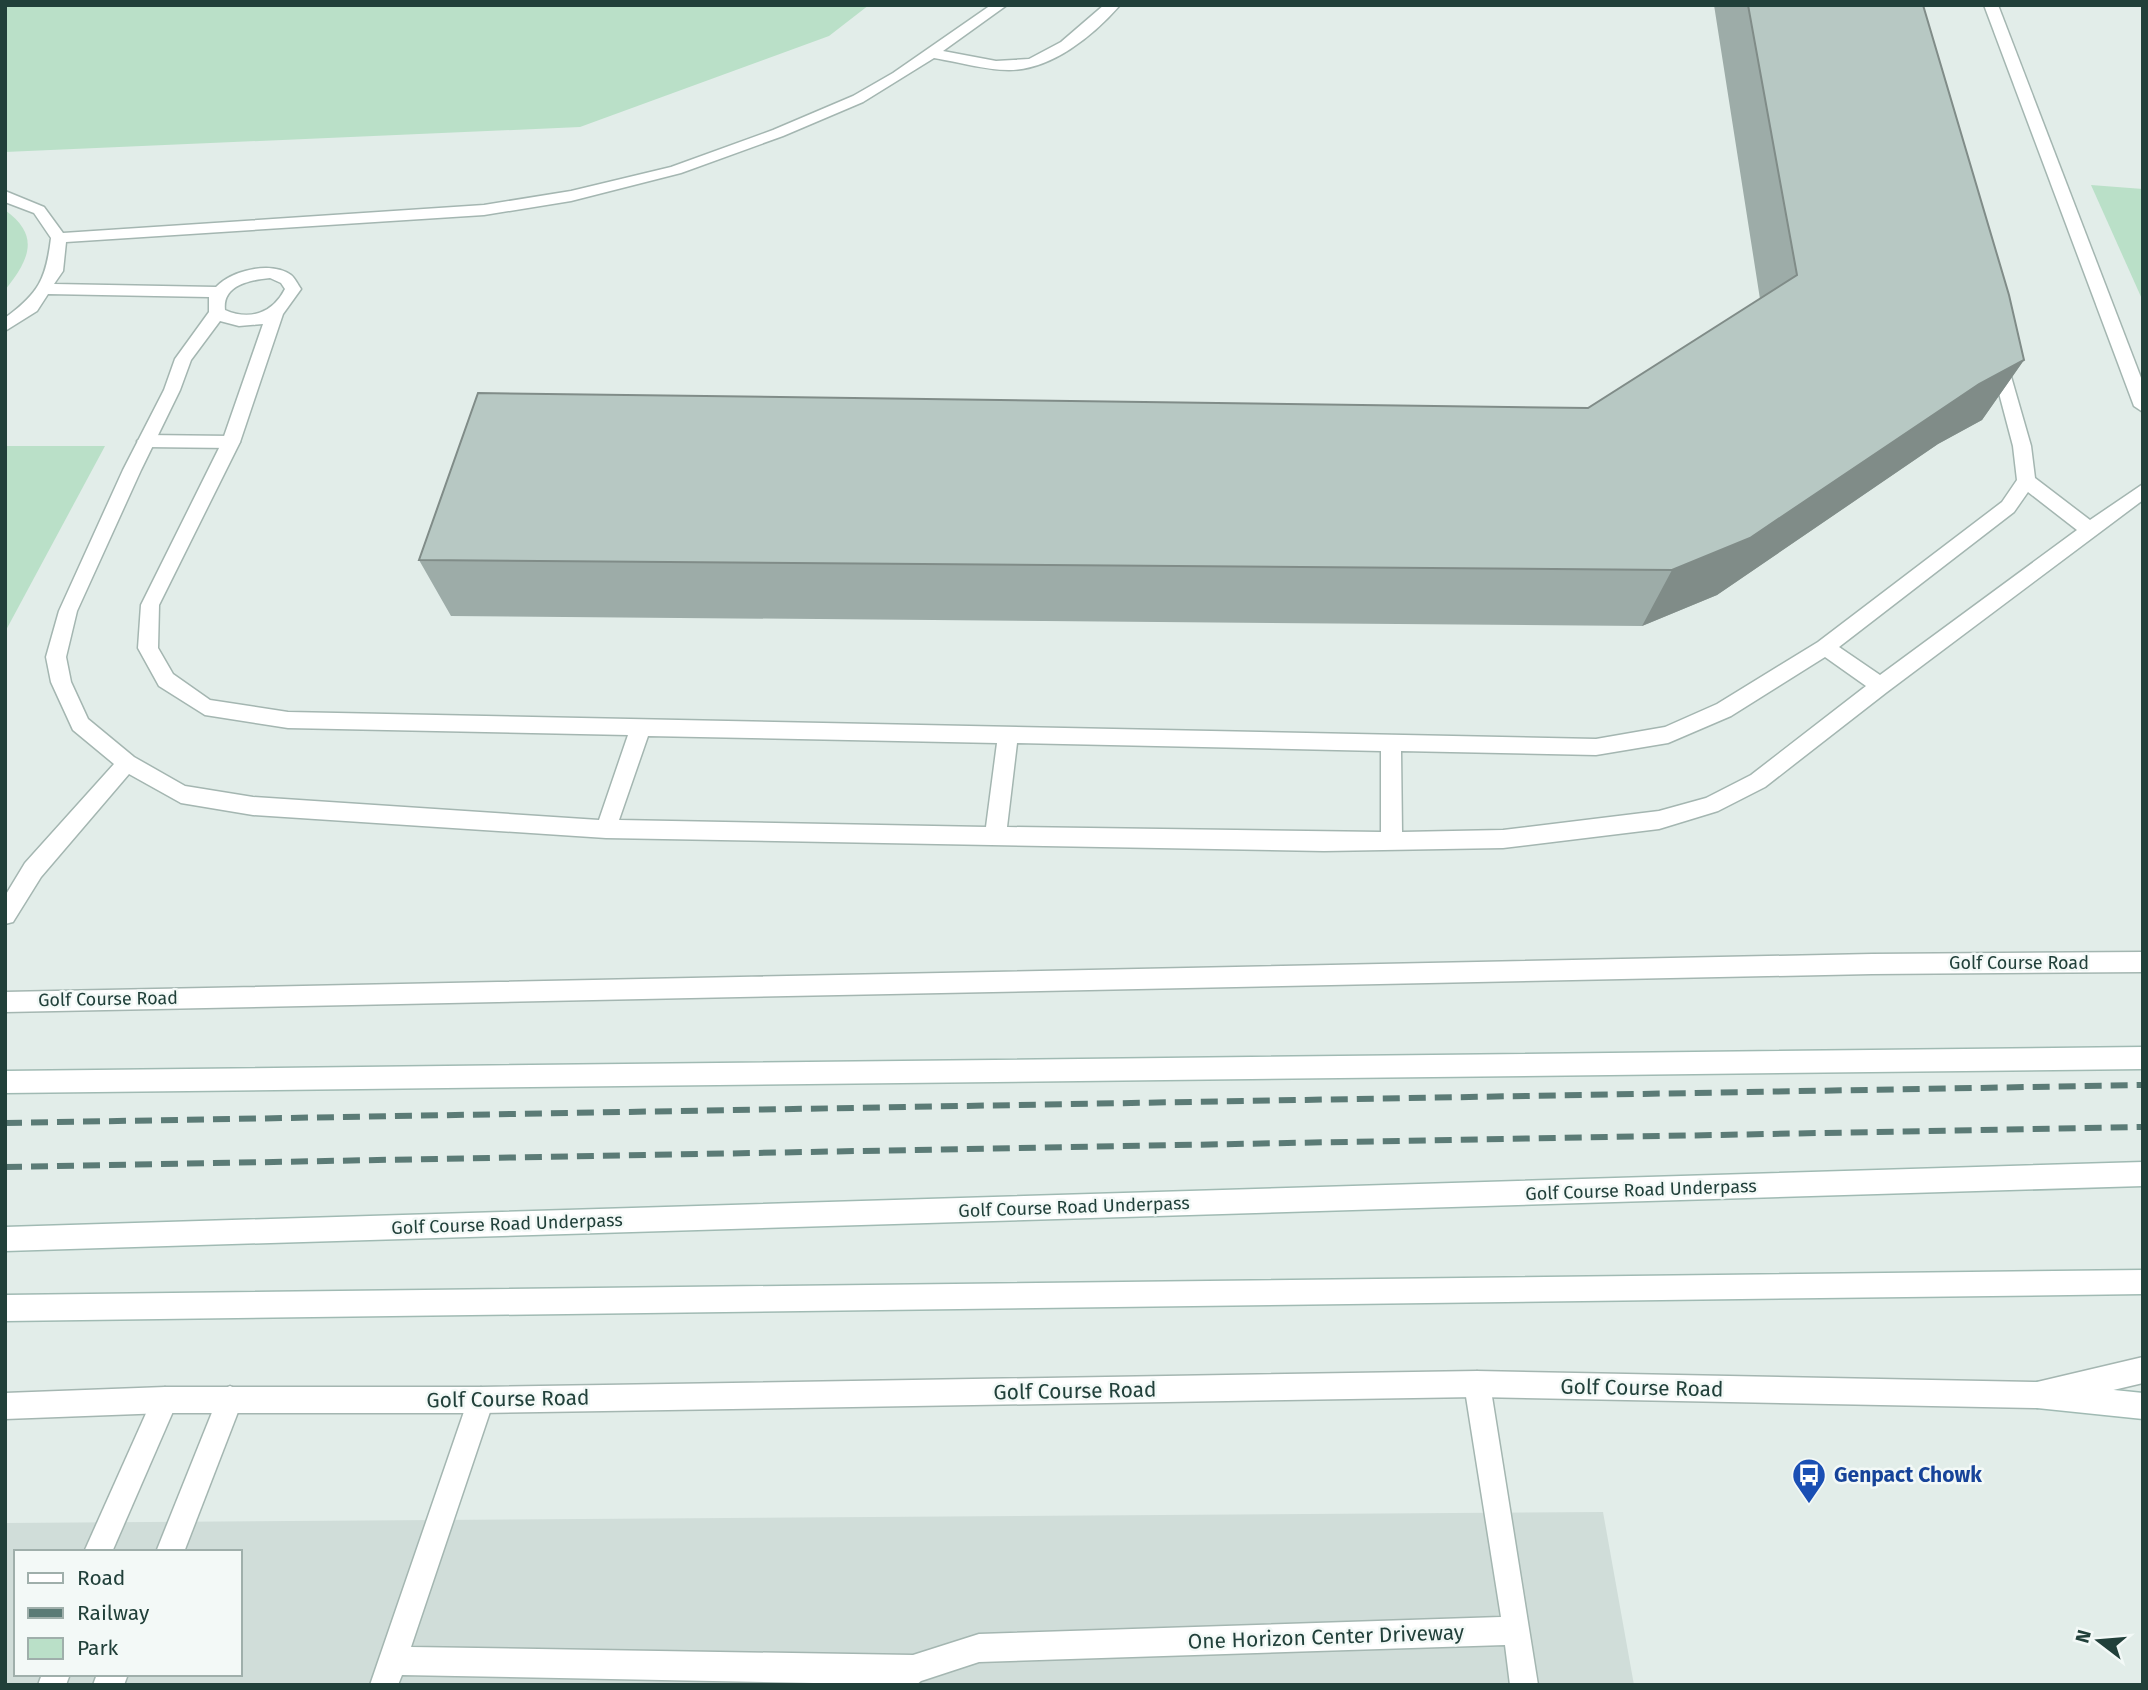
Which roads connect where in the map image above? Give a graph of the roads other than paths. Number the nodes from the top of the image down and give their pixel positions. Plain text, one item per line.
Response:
1 (1000, 5) edge
2 (1113, 5) edge
3 (1992, 5) edge
4 (932, 53) junction
5 (5, 196) edge
6 (59, 238) junction
7 (43, 289) junction
8 (219, 292) junction
9 (217, 313) junction
10 (275, 314) junction
11 (5, 327) edge
12 (1993, 341) edge
13 (2143, 406) edge
14 (146, 441) junction
15 (231, 442) junction
16 (2026, 481) junction
17 (2143, 490) edge
18 (2091, 531) junction
19 (1825, 647) junction
20 (1880, 686) junction
21 (641, 727) junction
22 (1008, 735) junction
23 (1391, 743) junction
24 (127, 763) junction
25 (606, 829) junction
26 (995, 836) junction
27 (1392, 841) junction
28 (5, 915) edge
29 (2143, 962) edge
30 (5, 1002) edge
31 (2143, 1058) edge
32 (5, 1082) edge
33 (2143, 1174) edge
34 (5, 1239) edge
35 (2143, 1282) edge
36 (5, 1308) edge
37 (2143, 1370) edge
38 (1477, 1384) junction
39 (2037, 1395) junction
40 (230, 1399) junction
41 (481, 1399) junction
42 (165, 1400) junction
43 (5, 1406) edge
44 (2143, 1406) edge
45 (99, 1550) edge
46 (171, 1550) edge
47 (1517, 1631) junction
48 (388, 1673) edge
49 (903, 1677) edge
50 (1524, 1685) edge

1 - 4 street
2 - 4 street
3 - 13 street
4 - 6 street
5 - 6 street
6 - 7 street
7 - 8 street
7 - 11 street
8 - 9 street
8 - 10 street
9 - 10 street
9 - 14 street
10 - 15 street
12 - 16 street
14 - 15 street
14 - 24 street
15 - 21 street
16 - 18 street
16 - 19 street
17 - 18 street
18 - 20 street
19 - 20 street
19 - 23 street
20 - 27 street
21 - 22 street
21 - 25 street
22 - 23 street
22 - 26 street
23 - 27 street
24 - 25 street
24 - 28 street
25 - 26 street
26 - 27 street
29 - 30 street, Golf Course Road
31 - 32 street
33 - 34 street, Golf Course Road Underpass
35 - 36 street
37 - 39 street, Golf Course Road
38 - 39 street, Golf Course Road
38 - 41 street, Golf Course Road
38 - 47 street
39 - 44 street
40 - 41 street, Golf Course Road
40 - 42 street, Golf Course Road
40 - 46 street
41 - 48 street
42 - 43 street, Golf Course Road
42 - 45 street
47 - 49 street, One Horizon Center Driveway
47 - 50 street
48 - 49 street, One Horizon Center Driveway

